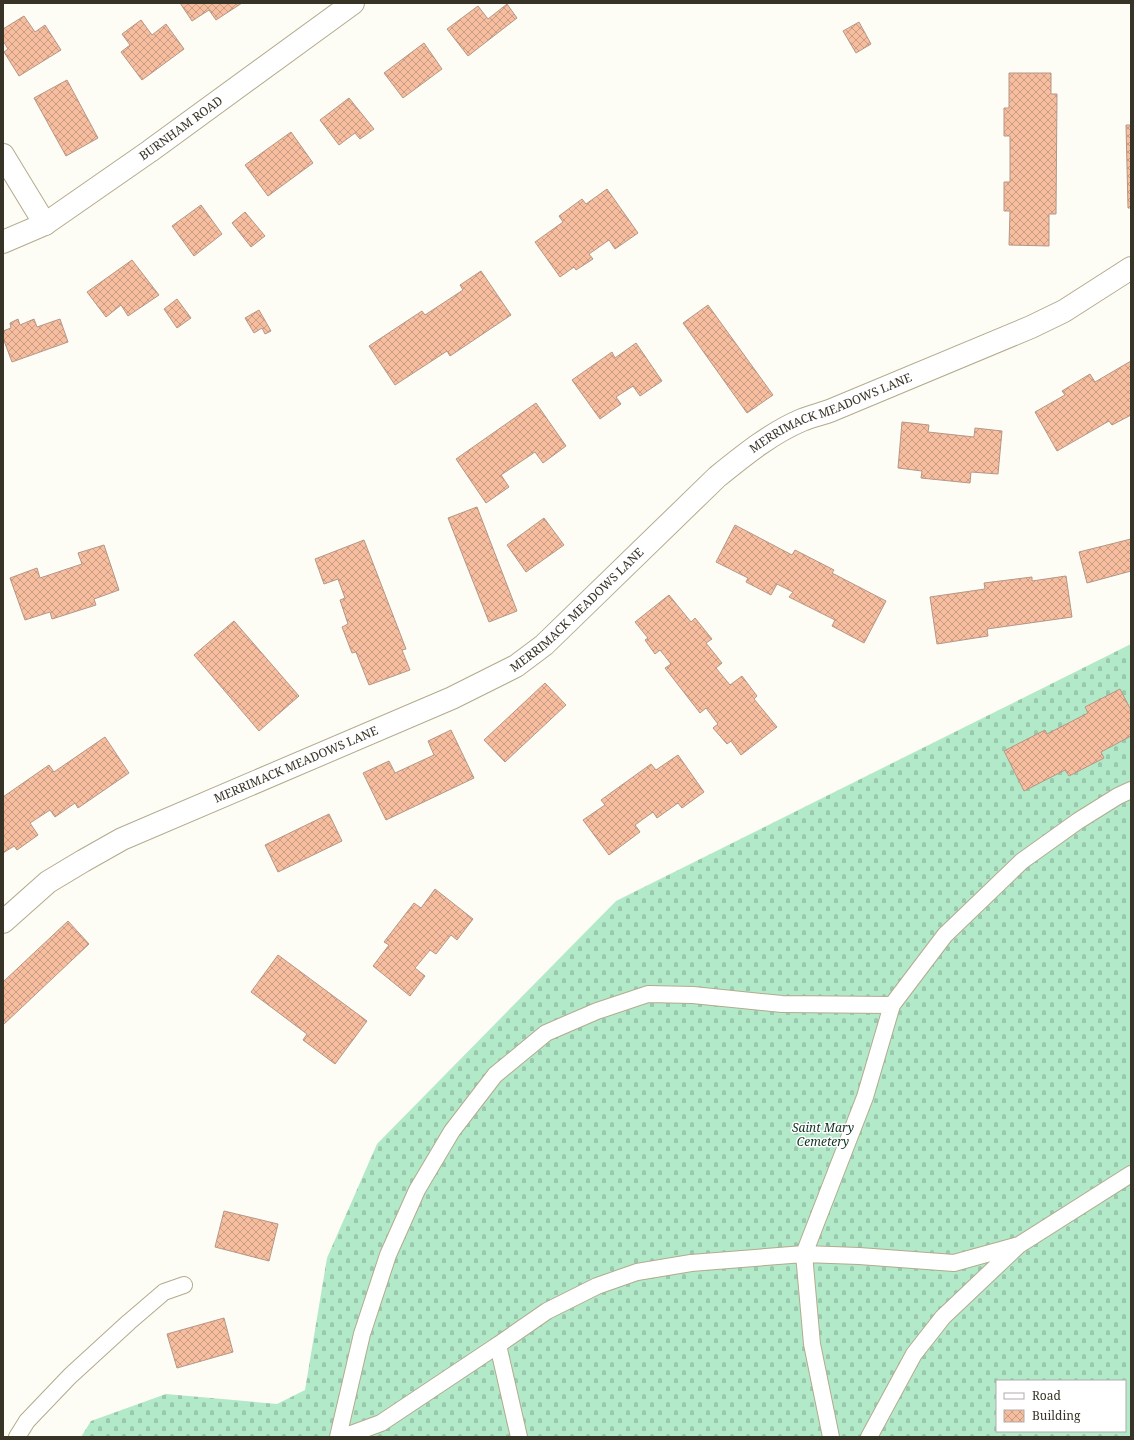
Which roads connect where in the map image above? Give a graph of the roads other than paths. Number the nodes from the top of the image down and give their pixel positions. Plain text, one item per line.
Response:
1 (353, 3) edge
2 (3, 156) edge
3 (45, 224) junction
4 (3, 242) edge
5 (1131, 268) edge
6 (1131, 790) edge
7 (3, 922) edge
8 (892, 1005) junction
9 (1131, 1174) edge
10 (1019, 1245) junction
11 (804, 1254) junction
12 (184, 1285) dead end
13 (498, 1345) junction
14 (17, 1437) edge
15 (338, 1437) edge
16 (343, 1437) edge
17 (519, 1437) edge
18 (831, 1437) edge
19 (869, 1437) edge

1 - 3 street, BURNHAM ROAD
2 - 3 street
3 - 4 street, BURNHAM ROAD
5 - 7 street, MERRIMACK MEADOWS LANE
6 - 8 lane
8 - 11 lane
8 - 15 lane
9 - 10 lane
10 - 11 lane
10 - 19 lane
11 - 13 lane
11 - 18 lane
12 - 14 lane
13 - 16 lane
13 - 17 lane

